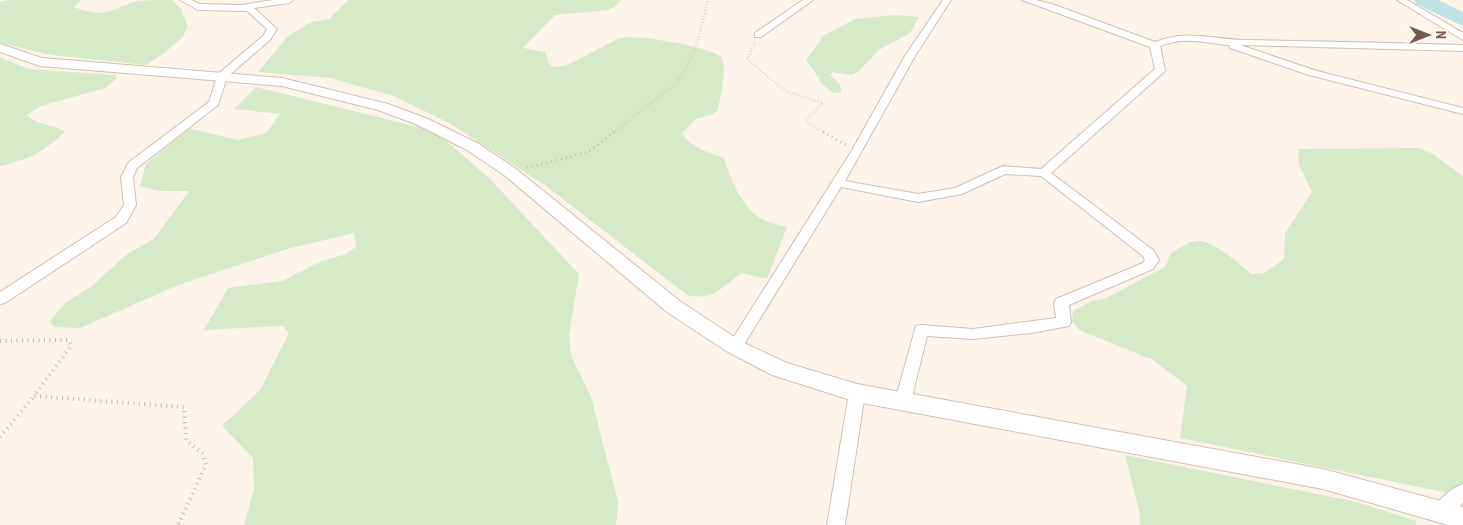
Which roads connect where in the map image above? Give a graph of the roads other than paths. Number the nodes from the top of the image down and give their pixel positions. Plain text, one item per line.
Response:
1 (184, 0) edge
2 (289, 0) edge
3 (809, 0) edge
4 (947, 0) edge
5 (1026, 0) edge
6 (1401, 0) edge
7 (245, 7) junction
8 (758, 35) road end
9 (1463, 38) edge
10 (1226, 42) junction
11 (1155, 46) junction
12 (0, 48) edge
13 (1463, 48) edge
14 (222, 76) junction
15 (1463, 111) edge
16 (1044, 173) junction
17 (838, 183) junction
18 (0, 299) edge
19 (735, 347) junction
20 (857, 393) junction
21 (903, 401) junction
22 (1463, 492) edge
23 (1441, 511) junction
24 (1463, 518) edge
25 (836, 525) edge

1 - 7 street
2 - 7 street
3 - 8 street
4 - 17 street
5 - 11 street
6 - 9 street
7 - 14 street
10 - 11 street
10 - 13 street
10 - 15 street
11 - 16 street
12 - 14 street
14 - 18 street
14 - 19 street
16 - 17 street
16 - 21 street
17 - 19 street
19 - 20 street
20 - 21 street
20 - 25 street
21 - 23 street
22 - 23 street
23 - 24 street

